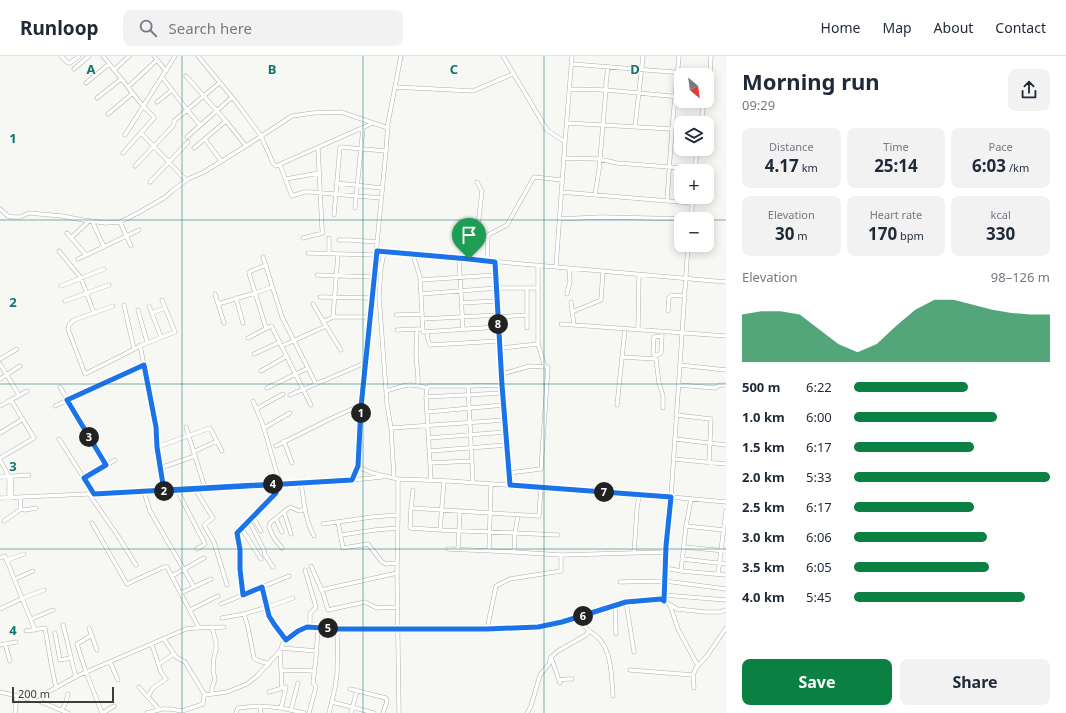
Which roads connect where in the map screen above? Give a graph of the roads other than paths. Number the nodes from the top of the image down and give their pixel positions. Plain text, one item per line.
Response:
1 (61, 56) edge
2 (79, 56) edge
3 (89, 56) edge
4 (103, 56) edge
5 (129, 56) edge
6 (154, 56) edge
7 (175, 56) edge
8 (198, 56) edge
9 (401, 56) edge
10 (503, 56) edge
11 (572, 56) edge
12 (643, 56) edge
13 (679, 56) edge
14 (711, 56) edge
15 (157, 60) junction
16 (109, 64) junction
17 (572, 64) junction
18 (608, 66) junction
19 (678, 68) edge
20 (710, 68) edge
21 (74, 69) dead end
22 (642, 69) junction
23 (114, 70) junction
24 (166, 71) junction
25 (674, 73) edge
26 (513, 74) junction
27 (186, 76) dead end
28 (162, 78) junction
29 (121, 79) junction
30 (86, 84) dead end
31 (218, 84) dead end
32 (128, 87) junction
33 (395, 87) junction
34 (570, 89) junction
35 (172, 90) junction
36 (606, 90) junction
37 (133, 93) junction
38 (639, 93) junction
39 (674, 96) edge
40 (204, 97) junction
41 (97, 98) dead end
42 (230, 99) dead end
43 (157, 102) dead end
44 (143, 106) junction
45 (674, 107) edge
46 (188, 111) junction
47 (217, 111) junction
48 (108, 114) dead end
49 (226, 122) junction
50 (373, 123) junction
51 (567, 123) junction
52 (200, 125) junction
53 (603, 125) junction
54 (635, 127) junction
55 (363, 128) junction
56 (388, 128) junction
57 (672, 129) junction
58 (141, 132) junction
59 (124, 135) dead end
60 (261, 136) junction
61 (187, 137) dead end
62 (205, 139) junction
63 (188, 142) dead end
64 (565, 142) junction
65 (154, 146) junction
66 (246, 146) junction
67 (194, 148) dead end
68 (318, 148) junction
69 (361, 149) junction
70 (386, 151) junction
71 (123, 153) dead end
72 (564, 158) junction
73 (599, 159) junction
74 (221, 161) junction
75 (168, 162) junction
76 (280, 165) junction
77 (135, 166) dead end
78 (670, 167) junction
79 (674, 167) edge
80 (319, 173) junction
81 (286, 179) junction
82 (186, 180) junction
83 (562, 180) junction
84 (150, 182) dead end
85 (478, 182) dead end
86 (336, 184) junction
87 (357, 186) junction
88 (382, 188) junction
89 (561, 192) junction
90 (320, 193) junction
91 (336, 194) junction
92 (595, 195) junction
93 (356, 196) junction
94 (381, 198) junction
95 (667, 201) junction
96 (674, 202) edge
97 (355, 208) dead end
98 (0, 209) edge
99 (334, 215) dead end
100 (559, 219) junction
101 (674, 219) edge
102 (90, 221) junction
103 (120, 222) junction
104 (139, 230) dead end
105 (67, 233) dead end
106 (72, 237) junction
107 (126, 237) junction
108 (303, 238) dead end
109 (328, 238) dead end
110 (339, 240) dead end
111 (377, 242) junction
112 (131, 246) dead end
113 (104, 247) junction
114 (60, 251) dead end
115 (384, 252) junction
116 (687, 252) edge
117 (308, 253) dead end
118 (376, 253) junction
119 (329, 254) junction
120 (338, 254) junction
121 (413, 254) junction
122 (86, 255) junction
123 (263, 257) dead end
124 (459, 258) junction
125 (78, 259) dead end
126 (469, 259) junction
127 (487, 261) junction
128 (495, 262) junction
129 (266, 265) junction
130 (538, 265) junction
131 (556, 267) junction
132 (569, 268) junction
133 (104, 269) dead end
134 (603, 272) junction
135 (317, 275) dead end
136 (496, 275) junction
137 (639, 275) junction
138 (336, 276) junction
139 (374, 277) junction
140 (460, 277) junction
141 (81, 278) junction
142 (685, 279) junction
143 (420, 280) junction
144 (726, 282) edge
145 (108, 285) dead end
146 (61, 286) dead end
147 (272, 287) junction
148 (497, 288) junction
149 (527, 288) junction
150 (538, 288) junction
151 (461, 290) junction
152 (255, 293) junction
153 (87, 294) junction
154 (215, 294) dead end
155 (421, 294) junction
156 (567, 294) dead end
157 (684, 296) junction
158 (320, 297) dead end
159 (236, 298) junction
160 (335, 298) junction
161 (372, 298) junction
162 (162, 300) dead end
163 (65, 301) dead end
164 (497, 301) junction
165 (571, 302) dead end
166 (461, 303) junction
167 (218, 304) junction
168 (313, 304) dead end
169 (124, 305) dead end
170 (113, 306) dead end
171 (149, 306) dead end
172 (165, 308) junction
173 (138, 310) dead end
174 (668, 311) dead end
175 (572, 312) junction
176 (94, 313) junction
177 (152, 313) junction
178 (422, 314) junction
179 (396, 315) dead end
180 (527, 315) junction
181 (498, 316) junction
182 (333, 317) junction
183 (370, 317) junction
184 (462, 317) junction
185 (422, 319) junction
186 (323, 322) junction
187 (224, 323) dead end
188 (244, 323) dead end
189 (561, 324) dead end
190 (574, 325) junction
191 (326, 326) junction
192 (498, 327) junction
193 (266, 328) junction
194 (527, 328) dead end
195 (417, 329) junction
196 (423, 329) junction
197 (625, 329) junction
198 (397, 330) dead end
199 (463, 330) junction
200 (638, 330) junction
201 (662, 331) junction
202 (427, 332) junction
203 (682, 332) junction
204 (662, 336) junction
205 (726, 336) edge
206 (161, 337) junction
207 (248, 338) dead end
208 (293, 340) junction
209 (499, 340) junction
210 (147, 342) junction
211 (280, 342) junction
212 (538, 344) junction
213 (140, 346) junction
214 (282, 346) junction
215 (500, 348) junction
216 (17, 349) dead end
217 (134, 349) junction
218 (341, 350) dead end
219 (254, 354) dead end
220 (287, 356) junction
221 (622, 357) junction
222 (655, 357) junction
223 (0, 359) edge
224 (366, 363) junction
225 (0, 364) edge
226 (144, 365) junction
227 (20, 366) dead end
228 (680, 366) junction
229 (545, 367) junction
230 (308, 368) junction
231 (726, 370) edge
232 (261, 371) dead end
233 (296, 374) junction
234 (502, 374) junction
235 (7, 375) junction
236 (0, 379) edge
237 (316, 384) junction
238 (418, 385) junction
239 (502, 385) junction
240 (679, 385) junction
241 (726, 385) edge
242 (468, 386) junction
243 (60, 387) dead end
244 (267, 388) dead end
245 (427, 388) junction
246 (304, 390) junction
247 (26, 391) dead end
248 (386, 391) junction
249 (503, 393) junction
250 (283, 394) dead end
251 (19, 395) junction
252 (290, 395) dead end
253 (469, 395) junction
254 (426, 397) junction
255 (11, 400) junction
256 (67, 400) junction
257 (254, 401) dead end
258 (311, 405) dead end
259 (504, 405) junction
260 (617, 405) dead end
261 (0, 406) edge
262 (55, 406) dead end
263 (361, 406) junction
264 (469, 408) junction
265 (663, 408) dead end
266 (256, 409) junction
267 (427, 412) junction
268 (290, 413) dead end
269 (676, 415) junction
270 (23, 419) junction
271 (505, 420) junction
272 (470, 423) junction
273 (428, 426) junction
274 (186, 427) dead end
275 (264, 428) junction
276 (391, 428) junction
277 (506, 432) junction
278 (0, 433) edge
279 (471, 435) junction
280 (189, 436) junction
281 (429, 438) junction
282 (59, 439) dead end
283 (675, 439) junction
284 (217, 441) junction
285 (284, 442) junction
286 (710, 443) junction
287 (507, 445) junction
288 (726, 445) edge
289 (276, 446) dead end
290 (157, 447) junction
291 (471, 448) junction
292 (222, 451) dead end
293 (429, 451) junction
294 (194, 454) junction
295 (0, 459) edge
296 (673, 459) junction
297 (115, 460) dead end
298 (472, 461) junction
299 (292, 463) dead end
300 (430, 463) junction
301 (709, 463) junction
302 (726, 464) edge
303 (106, 465) junction
304 (358, 466) junction
305 (160, 468) junction
306 (509, 473) junction
307 (29, 475) dead end
308 (9, 476) junction
309 (0, 477) edge
310 (385, 477) junction
311 (84, 478) junction
312 (396, 479) junction
313 (352, 480) junction
314 (431, 480) junction
315 (444, 481) junction
316 (473, 482) junction
317 (301, 483) junction
318 (278, 484) junction
319 (491, 484) junction
320 (510, 485) junction
321 (541, 487) junction
322 (205, 488) junction
323 (195, 489) junction
324 (177, 490) junction
325 (412, 490) dead end
326 (164, 491) junction
327 (144, 492) junction
328 (89, 494) junction
329 (94, 494) junction
330 (639, 494) junction
331 (20, 497) junction
332 (671, 497) junction
333 (0, 498) edge
334 (11, 498) junction
335 (691, 499) junction
336 (726, 502) edge
337 (36, 508) dead end
338 (305, 508) junction
339 (411, 508) junction
340 (21, 509) junction
341 (442, 510) junction
342 (460, 511) junction
343 (726, 511) edge
344 (284, 512) junction
345 (490, 513) junction
346 (398, 515) junction
347 (518, 515) junction
348 (253, 517) junction
349 (276, 519) junction
350 (4, 521) dead end
351 (249, 521) junction
352 (338, 522) junction
353 (92, 523) dead end
354 (323, 524) dead end
355 (686, 526) junction
356 (398, 528) junction
357 (242, 529) junction
358 (440, 530) junction
359 (724, 530) junction
360 (261, 531) dead end
361 (459, 531) junction
362 (282, 532) dead end
363 (490, 532) junction
364 (515, 533) junction
365 (291, 534) dead end
366 (340, 535) junction
367 (558, 535) dead end
368 (314, 536) dead end
369 (684, 547) junction
370 (282, 548) dead end
371 (197, 549) dead end
372 (448, 549) dead end
373 (458, 549) junction
374 (489, 551) junction
375 (721, 551) junction
376 (726, 551) edge
377 (514, 552) junction
378 (666, 552) junction
379 (634, 553) junction
380 (24, 554) dead end
381 (561, 555) junction
382 (0, 558) edge
383 (204, 558) dead end
384 (261, 559) dead end
385 (682, 559) junction
386 (7, 560) junction
387 (397, 563) junction
388 (719, 563) junction
389 (726, 564) edge
390 (136, 565) dead end
391 (311, 566) dead end
392 (273, 567) dead end
393 (665, 568) junction
394 (184, 569) junction
395 (305, 570) dead end
396 (33, 571) dead end
397 (681, 571) junction
398 (397, 573) junction
399 (718, 574) junction
400 (726, 575) edge
401 (172, 576) junction
402 (289, 576) dead end
403 (15, 579) junction
404 (211, 579) dead end
405 (620, 582) dead end
406 (665, 582) junction
407 (228, 585) dead end
408 (194, 587) junction
409 (262, 587) junction
410 (726, 589) edge
411 (44, 590) dead end
412 (321, 590) junction
413 (181, 594) junction
414 (243, 595) junction
415 (664, 595) junction
416 (218, 596) dead end
417 (23, 598) junction
418 (292, 598) dead end
419 (726, 600) edge
420 (664, 601) junction
421 (626, 602) junction
422 (0, 603) edge
423 (221, 604) dead end
424 (615, 605) junction
425 (670, 605) junction
426 (268, 607) junction
427 (397, 607) junction
428 (1, 609) edge
429 (53, 610) dead end
430 (190, 610) junction
431 (726, 610) edge
432 (244, 614) junction
433 (222, 618) dead end
434 (577, 618) junction
435 (31, 619) junction
436 (62, 625) dead end
437 (224, 627) dead end
438 (89, 628) dead end
439 (199, 628) junction
440 (212, 628) junction
441 (310, 628) junction
442 (318, 628) junction
443 (397, 628) junction
444 (338, 629) junction
445 (487, 629) junction
446 (35, 630) junction
447 (725, 630) edge
448 (26, 631) dead end
449 (589, 631) junction
450 (55, 633) dead end
451 (616, 634) dead end
452 (92, 635) junction
453 (164, 639) junction
454 (286, 640) junction
455 (16, 642) dead end
456 (5, 644) junction
457 (0, 645) edge
458 (152, 645) junction
459 (97, 650) dead end
460 (281, 650) junction
461 (317, 651) junction
462 (634, 652) dead end
463 (174, 654) junction
464 (551, 657) junction
465 (70, 658) junction
466 (10, 660) dead end
467 (110, 662) junction
468 (159, 664) junction
469 (269, 664) junction
470 (698, 666) junction
471 (281, 670) junction
472 (630, 670) dead end
473 (315, 671) junction
474 (86, 672) junction
475 (693, 675) junction
476 (76, 677) junction
477 (572, 679) dead end
478 (118, 680) dead end
479 (298, 683) dead end
480 (139, 687) dead end
481 (56, 688) junction
482 (282, 688) junction
483 (694, 688) dead end
484 (350, 689) dead end
485 (357, 690) junction
486 (0, 692) edge
487 (269, 692) dead end
488 (212, 693) junction
489 (68, 694) dead end
490 (205, 695) junction
491 (18, 696) junction
492 (148, 696) junction
493 (613, 696) dead end
494 (39, 701) junction
495 (332, 702) junction
496 (114, 706) dead end
497 (260, 706) junction
498 (353, 707) junction
499 (281, 708) junction
500 (62, 710) junction
501 (159, 710) junction
502 (291, 710) junction
503 (182, 712) edge
504 (296, 712) edge
505 (15, 713) edge
506 (68, 713) edge
507 (103, 713) edge
508 (147, 713) edge
509 (236, 713) edge
510 (261, 713) edge
511 (304, 713) edge
512 (309, 713) edge
513 (329, 713) edge
514 (351, 713) edge
515 (374, 713) edge
516 (383, 713) edge
517 (399, 713) edge
518 (527, 713) edge

1 - 2 street
3 - 21 street
4 - 16 street
5 - 23 street
6 - 15 street
7 - 24 street
8 - 60 street
9 - 33 street
10 - 26 street
11 - 17 street
12 - 22 street
13 - 19 street
14 - 20 street
15 - 24 street
15 - 32 street
16 - 23 street
16 - 30 street
17 - 18 street
17 - 34 street
18 - 22 street
18 - 36 street
22 - 25 street
22 - 38 street
23 - 29 street
24 - 28 street
26 - 33 street
26 - 64 street
27 - 40 street
28 - 35 street
28 - 44 street
29 - 32 street
29 - 41 street
31 - 40 street
32 - 37 street
33 - 56 street
34 - 36 street
34 - 51 street
35 - 43 street
35 - 46 street
36 - 38 street
36 - 53 street
37 - 44 street
37 - 48 street
38 - 39 street
38 - 54 street
40 - 46 street
40 - 47 street
42 - 47 street
44 - 58 street
44 - 59 street
45 - 57 street
46 - 52 street
46 - 65 street
47 - 49 street
47 - 52 street
49 - 62 street
49 - 66 street
50 - 55 street
50 - 56 street
50 - 60 street
51 - 53 street
51 - 64 street
52 - 61 street
53 - 54 street
53 - 73 street
54 - 57 street
55 - 68 street
55 - 69 street
56 - 70 street
57 - 78 street
58 - 65 street
58 - 71 street
60 - 66 street
60 - 76 street
62 - 67 street
62 - 74 street
63 - 75 street
64 - 72 street
65 - 75 street
65 - 77 street
66 - 74 street
68 - 76 street
68 - 80 street
69 - 70 street
69 - 86 street
69 - 87 street
70 - 88 street
72 - 73 street
72 - 83 street
73 - 78 street
73 - 92 street
74 - 82 street
75 - 82 street
75 - 84 street
76 - 81 street
78 - 79 street
78 - 95 street
80 - 81 street
80 - 90 street
81 - 90 street
82 - 103 street
83 - 89 street
83 - 127 street
85 - 126 street
86 - 87 street
86 - 91 street
87 - 88 street
87 - 93 street
88 - 94 street
89 - 92 street
89 - 100 street
90 - 91 street
90 - 108 street
91 - 93 street
91 - 99 street
92 - 95 street
93 - 94 street
93 - 97 street
94 - 111 street
95 - 96 street
98 - 102 street
100 - 101 street
100 - 131 street
102 - 103 street
102 - 106 street
102 - 113 street
103 - 107 street
104 - 107 street
105 - 106 street
106 - 122 street
107 - 112 street
107 - 113 street
109 - 119 street
110 - 111 street
111 - 118 street
113 - 122 street
114 - 141 street
115 - 118 street
115 - 121 street
115 - 248 street
116 - 142 street
117 - 119 street
118 - 120 street
118 - 139 street
119 - 120 street
120 - 138 street
121 - 124 street
121 - 143 street
122 - 125 street
123 - 129 street
124 - 126 street
124 - 140 street
126 - 127 street
127 - 128 street
128 - 130 street
128 - 136 street
129 - 147 street
129 - 152 street
130 - 131 street
130 - 150 street
131 - 132 street
132 - 134 street
132 - 156 street
133 - 141 street
134 - 137 street
134 - 175 street
135 - 138 street
136 - 140 street
136 - 148 street
137 - 142 street
137 - 200 street
138 - 139 street
138 - 160 street
139 - 161 street
140 - 143 street
140 - 151 street
141 - 146 street
141 - 153 street
142 - 144 street
142 - 157 street
143 - 155 street
145 - 153 street
147 - 152 street
147 - 208 street
148 - 149 street
148 - 151 street
148 - 164 street
149 - 150 street
149 - 180 street
150 - 212 street
151 - 155 street
151 - 166 street
152 - 159 street
152 - 193 street
153 - 163 street
153 - 176 street
154 - 167 street
155 - 178 street
157 - 174 street
157 - 203 street
158 - 160 street
159 - 167 street
159 - 188 street
160 - 161 street
160 - 182 street
161 - 183 street
162 - 172 street
164 - 166 street
164 - 181 street
165 - 175 street
166 - 184 street
167 - 187 street
168 - 186 street
169 - 217 street
170 - 176 street
171 - 177 street
172 - 177 street
172 - 206 street
173 - 210 street
175 - 190 street
176 - 217 street
177 - 206 street
178 - 179 street
178 - 185 street
180 - 181 street
180 - 194 street
181 - 184 street
181 - 192 street
182 - 183 street
182 - 186 street
183 - 224 street
184 - 185 street
184 - 199 street
185 - 196 street
186 - 191 street
189 - 190 street
190 - 197 street
191 - 208 street
191 - 218 street
192 - 199 street
192 - 209 street
193 - 207 street
193 - 211 street
195 - 196 street
195 - 198 street
195 - 238 street
196 - 202 street
197 - 200 street
197 - 221 street
199 - 202 street
200 - 201 street
201 - 203 street
201 - 204 street
202 - 209 street
203 - 205 street
203 - 228 street
204 - 222 street
204 - 222 street
206 - 210 street
208 - 214 street
208 - 230 street
209 - 215 street
210 - 213 street
211 - 214 street
211 - 219 street
212 - 215 street
212 - 229 street
213 - 217 street
213 - 226 street
214 - 220 street
215 - 234 street
216 - 223 street
220 - 232 street
220 - 233 street
221 - 222 street
221 - 260 street
222 - 265 street
224 - 237 street
224 - 263 street
225 - 235 street
226 - 256 street
226 - 290 street
227 - 235 street
228 - 231 street
228 - 240 street
229 - 234 street
229 - 306 street
230 - 233 street
230 - 237 street
233 - 244 street
233 - 246 street
234 - 239 street
235 - 236 street
235 - 251 street
237 - 246 street
238 - 245 street
238 - 248 street
239 - 242 street
239 - 249 street
240 - 241 street
240 - 269 street
242 - 245 street
242 - 253 street
243 - 256 street
245 - 254 street
246 - 252 street
246 - 258 street
247 - 251 street
248 - 276 street
249 - 253 street
249 - 259 street
250 - 266 street
251 - 255 street
253 - 254 street
253 - 264 street
254 - 267 street
255 - 261 street
255 - 270 street
256 - 262 street
256 - 303 street
257 - 266 street
259 - 264 street
259 - 271 street
263 - 285 street
263 - 304 street
264 - 267 street
264 - 272 street
266 - 275 street
267 - 273 street
268 - 275 street
269 - 283 street
269 - 286 street
270 - 278 street
270 - 295 street
271 - 272 street
271 - 277 street
272 - 273 street
272 - 279 street
273 - 276 street
273 - 281 street
274 - 280 street
275 - 318 street
276 - 312 street
277 - 279 street
277 - 287 street
279 - 281 street
279 - 291 street
280 - 284 street
280 - 290 street
280 - 294 street
281 - 293 street
282 - 311 street
283 - 286 street
283 - 296 street
284 - 292 street
284 - 294 street
285 - 289 street
285 - 299 street
286 - 288 street
286 - 301 street
287 - 291 street
287 - 306 street
290 - 305 street
291 - 293 street
291 - 298 street
293 - 300 street
294 - 305 street
294 - 322 street
295 - 308 street
296 - 301 street
296 - 332 street
297 - 303 street
298 - 300 street
298 - 316 street
300 - 314 street
301 - 302 street
303 - 311 street
304 - 310 street
304 - 313 street
305 - 326 street
306 - 320 street
307 - 308 street
308 - 309 street
308 - 334 street
310 - 312 street
310 - 313 street
311 - 329 street
312 - 314 street
312 - 346 street
313 - 317 street
314 - 315 street
315 - 316 street
315 - 341 street
316 - 319 street
317 - 318 street
317 - 338 street
318 - 322 street
318 - 348 street
319 - 320 street
319 - 345 street
320 - 321 street
321 - 330 street
321 - 347 street
322 - 323 street
323 - 324 street
323 - 407 street
324 - 326 street
324 - 371 street
325 - 339 street
326 - 327 street
327 - 329 street
327 - 394 street
328 - 329 street
328 - 331 street
328 - 390 street
330 - 332 street
330 - 379 street
331 - 334 street
331 - 340 street
332 - 335 street
332 - 378 street
333 - 334 street
335 - 336 street
335 - 355 street
337 - 340 street
338 - 344 street
338 - 368 street
339 - 341 street
339 - 358 street
340 - 350 street
341 - 342 street
341 - 358 street
342 - 345 street
342 - 361 street
343 - 359 street
344 - 349 street
344 - 365 street
345 - 347 street
345 - 363 street
346 - 352 street
346 - 356 street
347 - 364 street
348 - 351 street
348 - 360 street
349 - 362 street
349 - 370 street
351 - 357 street
351 - 392 street
352 - 354 street
352 - 366 street
353 - 401 street
355 - 359 street
355 - 369 street
356 - 366 street
356 - 387 street
357 - 384 street
357 - 414 street
358 - 361 street
359 - 375 street
361 - 363 street
361 - 373 street
363 - 364 street
363 - 374 street
364 - 367 street
364 - 377 street
366 - 387 street
369 - 375 street
369 - 385 street
372 - 373 street
373 - 374 street
374 - 377 street
375 - 376 street
375 - 388 street
377 - 381 street
378 - 379 street
378 - 393 street
379 - 381 street
380 - 386 street
381 - 445 street
382 - 386 street
383 - 394 street
385 - 388 street
385 - 397 street
386 - 403 street
387 - 398 street
388 - 389 street
388 - 399 street
391 - 412 street
393 - 397 street
393 - 406 street
394 - 401 street
394 - 408 street
395 - 441 street
396 - 403 street
397 - 399 street
398 - 412 street
398 - 427 street
399 - 400 street
401 - 413 street
402 - 409 street
403 - 417 street
404 - 408 street
405 - 406 street
406 - 410 street
406 - 415 street
408 - 413 street
409 - 414 street
409 - 426 street
411 - 417 street
412 - 427 street
413 - 430 street
414 - 423 street
415 - 419 street
415 - 420 street
416 - 430 street
417 - 428 street
417 - 435 street
418 - 426 street
420 - 421 street
420 - 425 street
421 - 424 street
421 - 462 street
422 - 428 street
424 - 434 street
424 - 451 street
425 - 431 street
425 - 470 street
426 - 432 street
426 - 454 street
427 - 443 street
429 - 435 street
430 - 439 street
432 - 433 street
432 - 469 street
434 - 445 street
434 - 449 street
435 - 446 street
436 - 465 street
437 - 440 street
438 - 452 street
439 - 440 street
439 - 453 street
440 - 488 street
441 - 442 street
441 - 454 street
442 - 444 street
442 - 461 street
443 - 444 street
443 - 445 street
443 - 517 street
444 - 495 street
446 - 448 street
446 - 481 street
447 - 470 street
449 - 464 street
449 - 493 street
450 - 465 street
452 - 459 street
452 - 474 street
453 - 458 street
453 - 463 street
454 - 460 street
455 - 456 street
456 - 457 street
456 - 466 street
458 - 467 street
458 - 468 street
460 - 461 street
460 - 469 street
460 - 471 street
461 - 473 street
463 - 468 street
463 - 490 street
464 - 477 street
464 - 518 street
465 - 476 street
467 - 474 street
467 - 478 street
468 - 492 street
469 - 488 street
470 - 475 street
471 - 473 street
471 - 482 street
472 - 475 street
473 - 512 street
474 - 476 street
474 - 507 street
475 - 483 street
476 - 481 street
479 - 502 street
480 - 492 street
481 - 494 street
482 - 487 street
482 - 499 street
484 - 485 street
485 - 498 street
485 - 516 street
486 - 491 street
488 - 490 street
489 - 500 street
490 - 503 street
491 - 494 street
491 - 505 street
492 - 501 street
494 - 500 street
495 - 498 street
495 - 513 street
496 - 507 street
497 - 499 street
497 - 509 street
497 - 510 street
498 - 514 street
498 - 515 street
499 - 502 street
500 - 506 street
501 - 503 street
501 - 508 street
502 - 504 street
504 - 511 street

